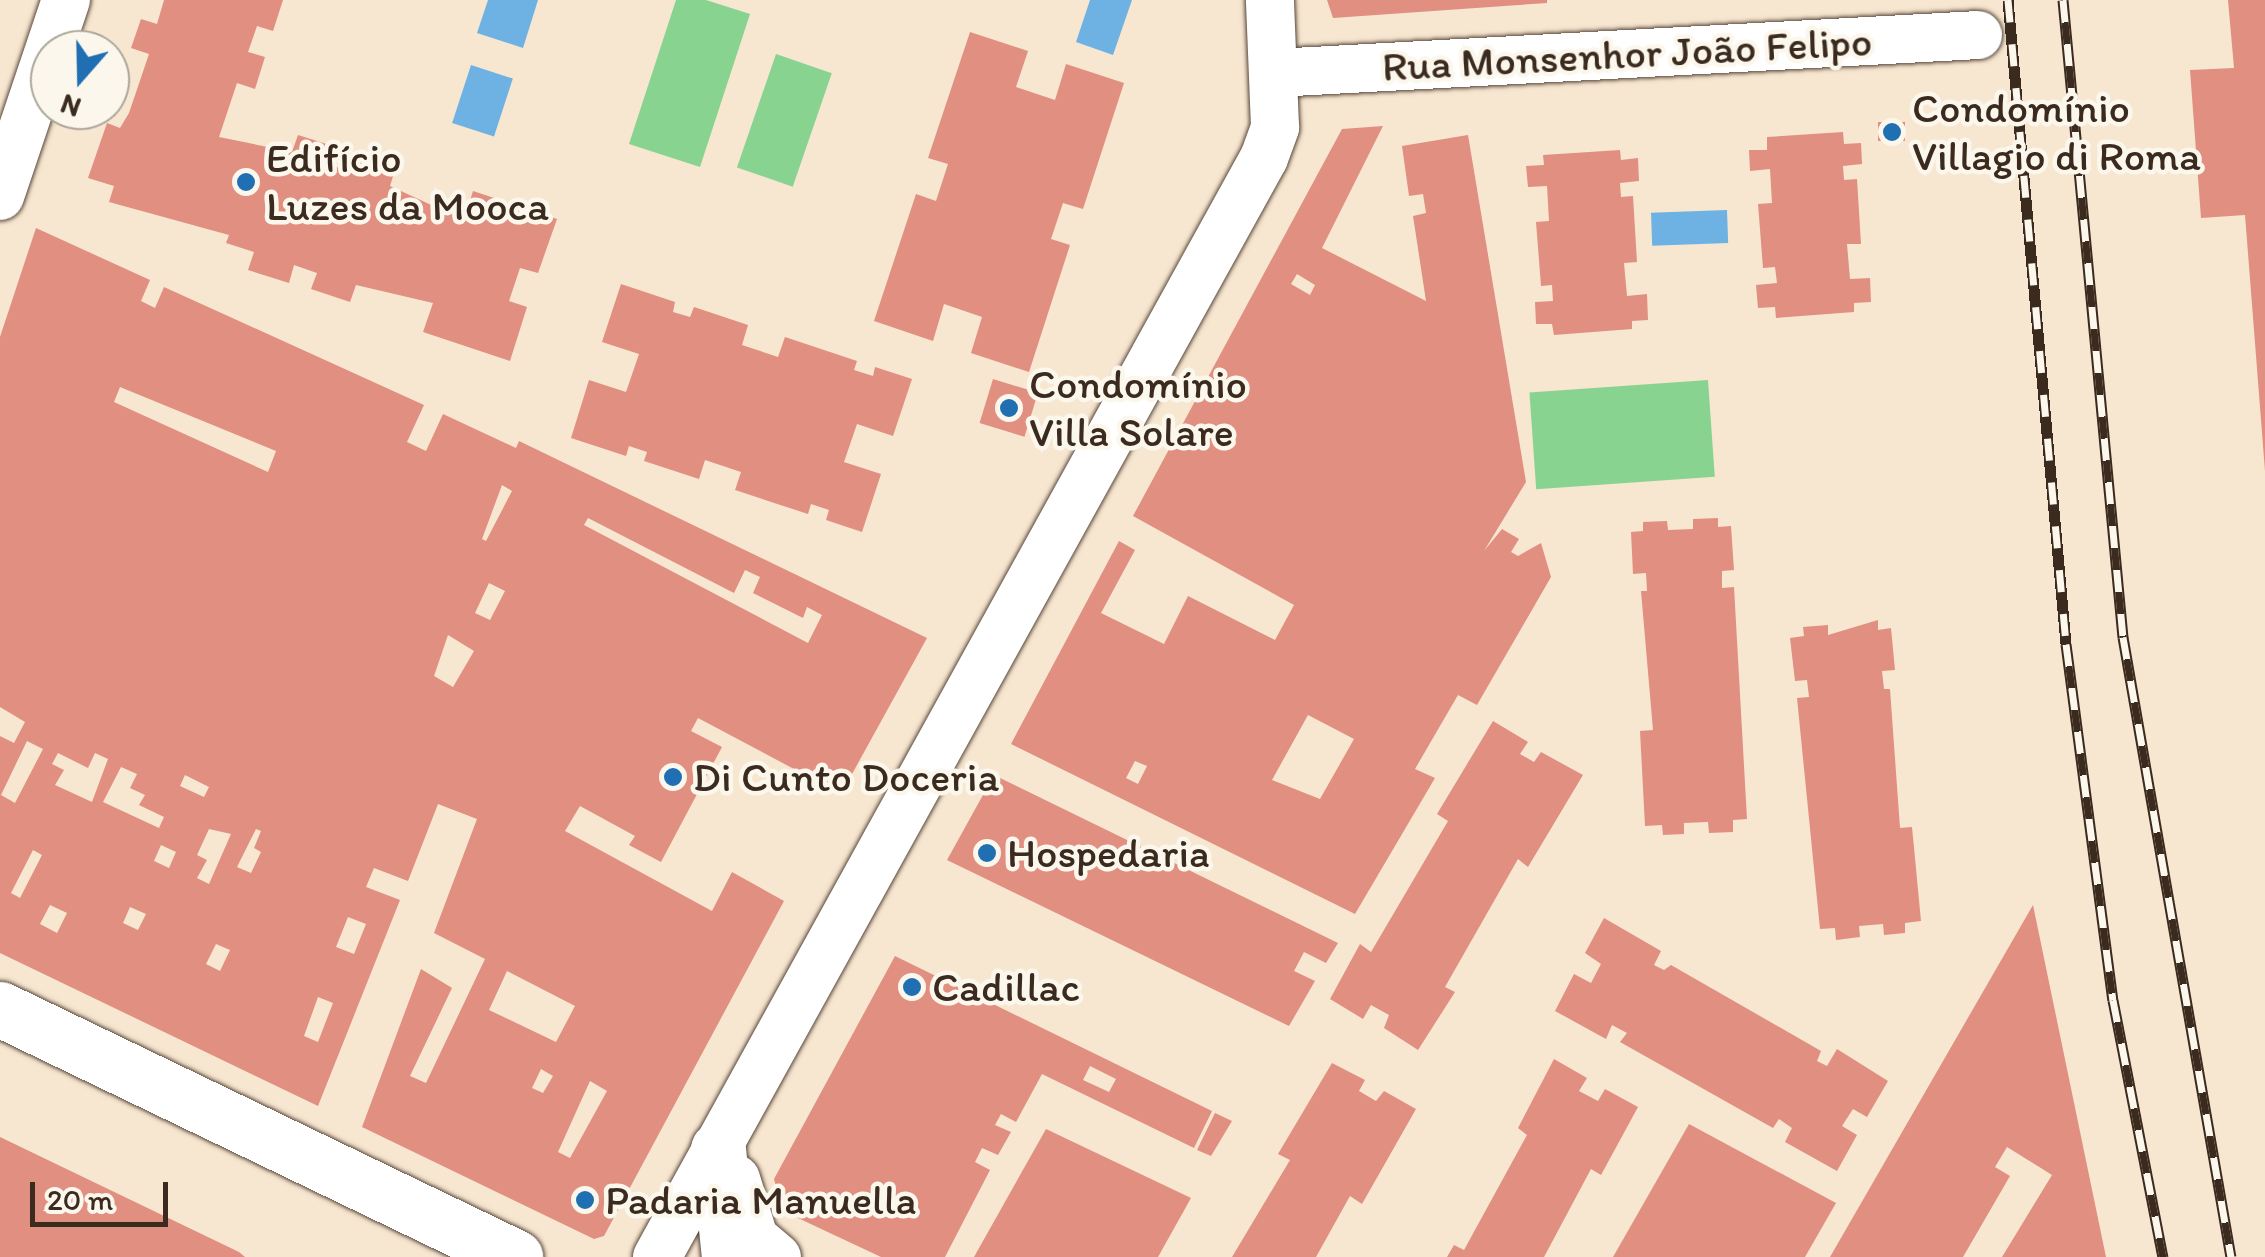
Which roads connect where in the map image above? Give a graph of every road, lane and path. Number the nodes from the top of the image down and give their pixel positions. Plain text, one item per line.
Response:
1 (66, 0) edge
2 (1270, 0) edge
3 (1978, 35) dead end
4 (1275, 73) junction
5 (0, 196) edge
6 (0, 1009) edge
7 (718, 1149) junction
8 (515, 1257) edge
9 (657, 1257) edge
10 (729, 1257) edge
11 (776, 1257) edge

1 - 5 street
2 - 4 street
3 - 4 street, Rua Monsenhor João Felipo
4 - 7 street
6 - 8 main road
7 - 9 street
7 - 10 main road
7 - 11 street

